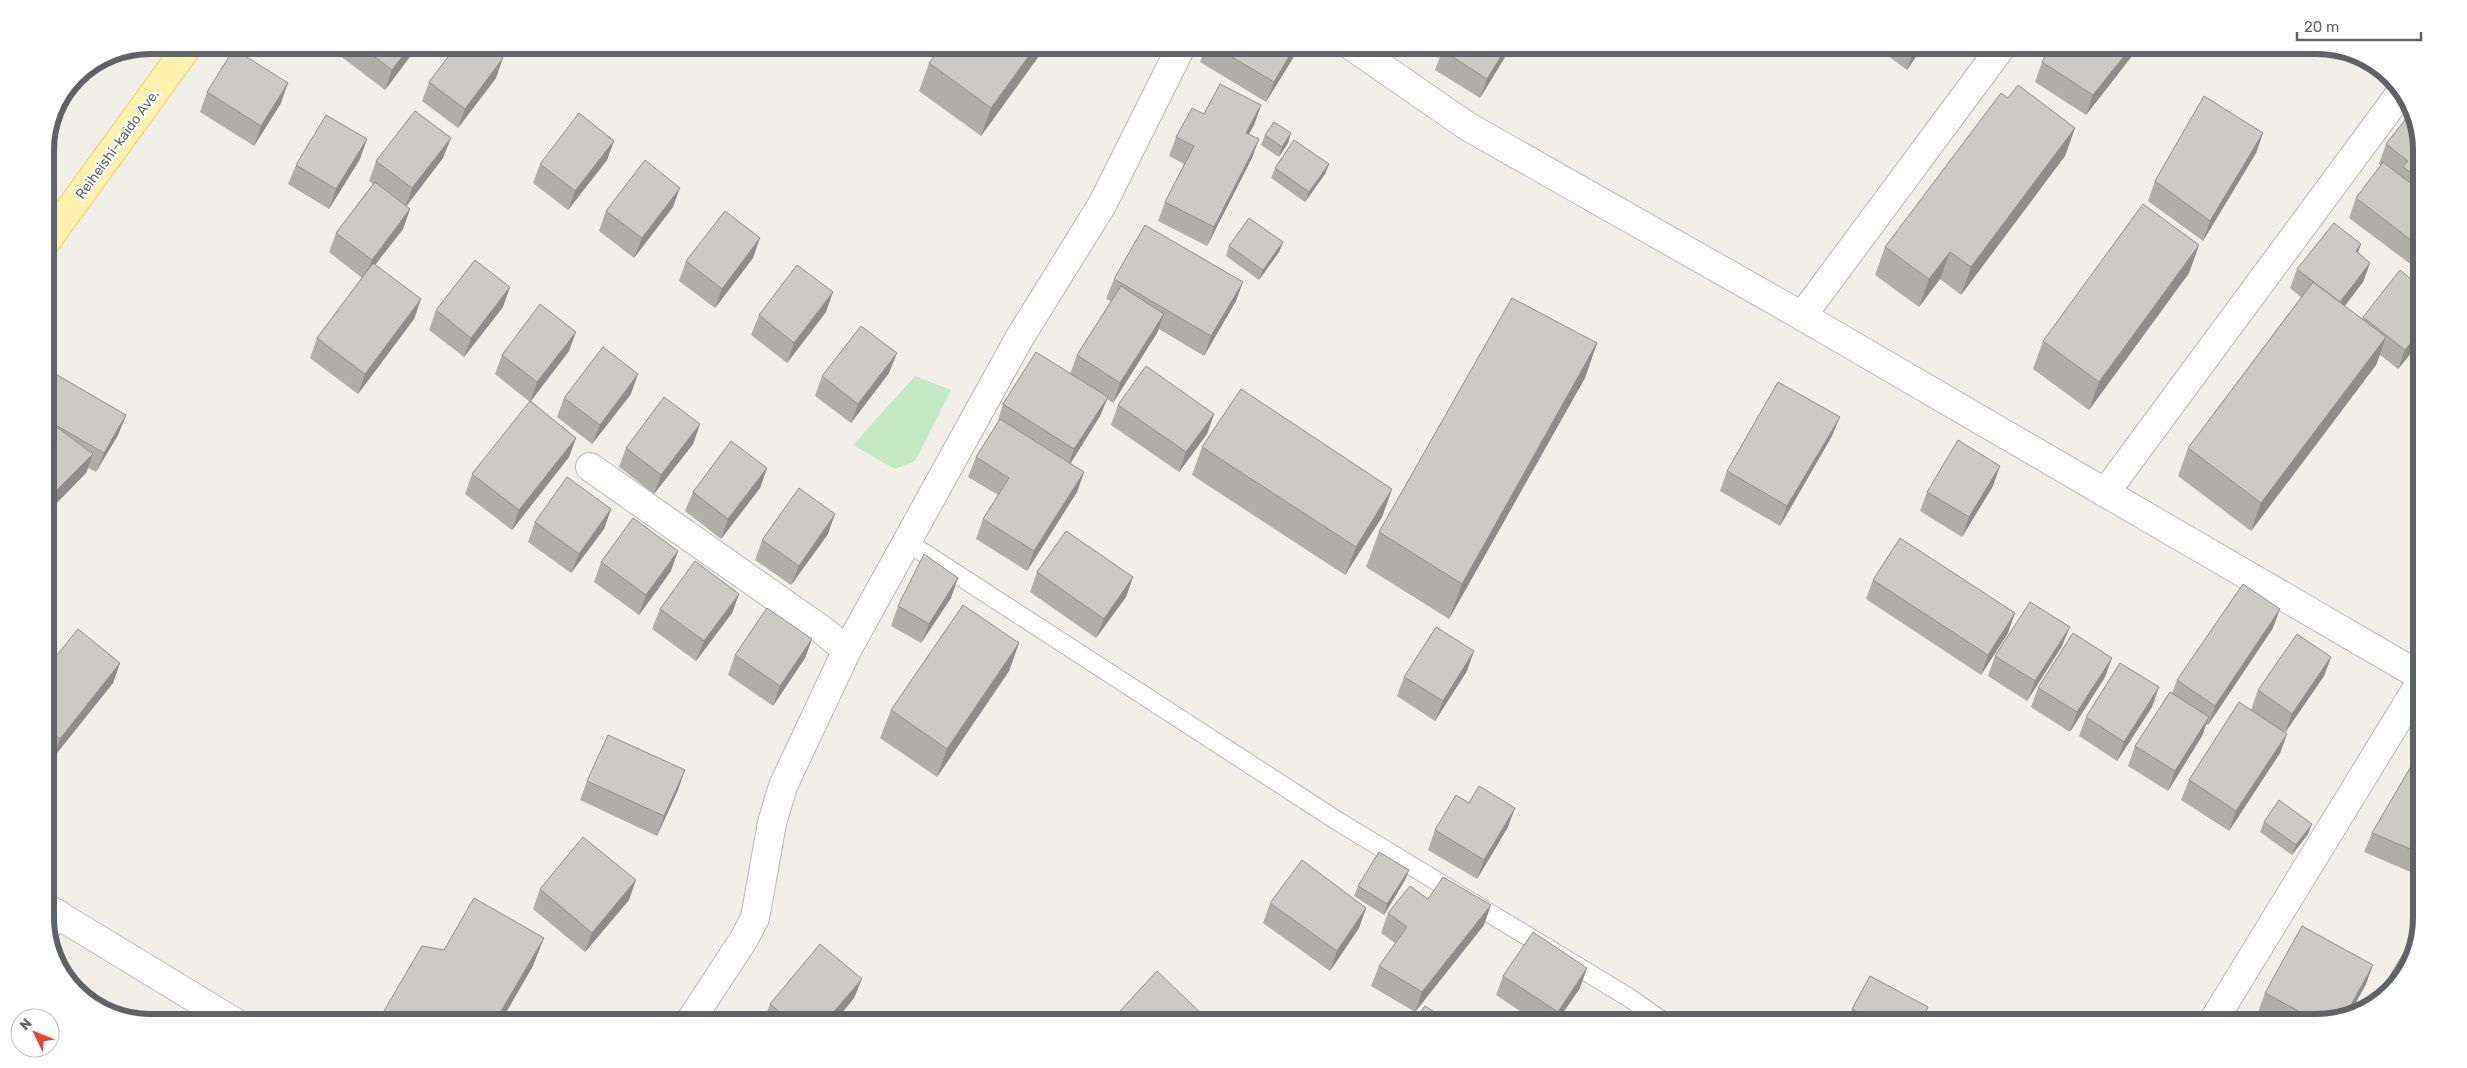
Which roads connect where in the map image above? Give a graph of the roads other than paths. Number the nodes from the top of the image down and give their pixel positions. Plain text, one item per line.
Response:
1 (182, 54) edge
2 (1178, 54) edge
3 (1363, 54) edge
4 (1996, 54) edge
5 (2397, 98) edge
6 (54, 231) edge
7 (1802, 316) junction
8 (590, 467) dead end
9 (2105, 493) junction
10 (907, 542) junction
11 (847, 650) junction
12 (2413, 674) edge
13 (2413, 694) edge
14 (54, 918) edge
15 (220, 1014) edge
16 (695, 1014) edge
17 (1652, 1014) edge
18 (2217, 1014) edge

1 - 6 main road, Reiheishi-kaido Ave.
2 - 10 street
3 - 7 street
4 - 7 street
5 - 9 street
7 - 9 street
8 - 11 street
9 - 12 street
10 - 11 street
10 - 17 lane
11 - 16 street
13 - 18 street
14 - 15 street

